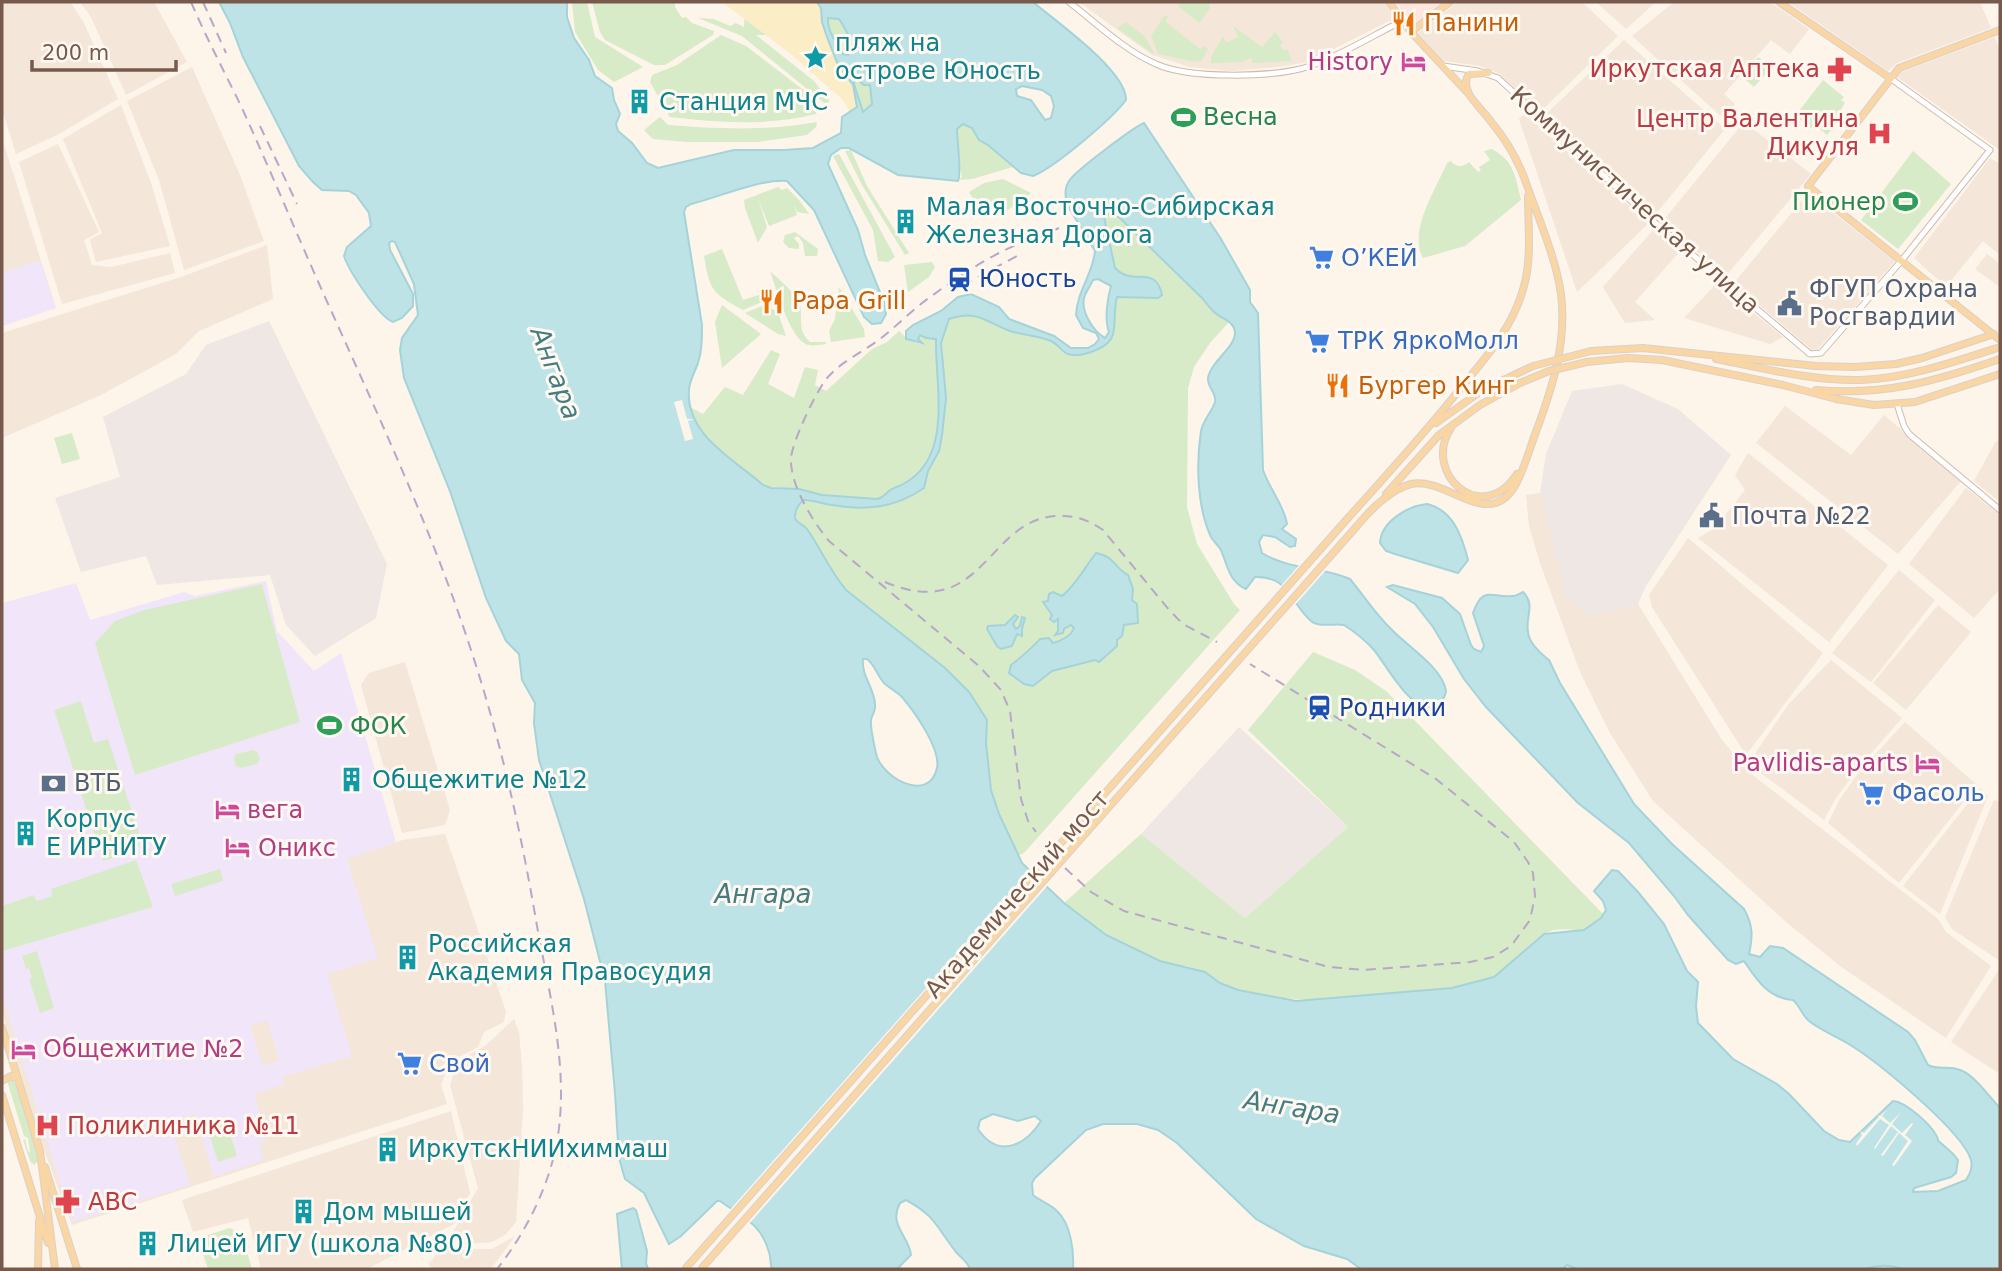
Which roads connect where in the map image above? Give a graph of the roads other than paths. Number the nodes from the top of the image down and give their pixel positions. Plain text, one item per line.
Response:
1 (1069, 2) edge
2 (1389, 2) edge
3 (1450, 2) edge
4 (1779, 2) edge
5 (1402, 21) junction
6 (2000, 30) edge
7 (1411, 32) junction
8 (1441, 65) junction
9 (1488, 73) junction
10 (1890, 78) junction
11 (1470, 96) junction
12 (1528, 187) junction
13 (1902, 260) junction
14 (1997, 333) edge
15 (2000, 340) edge
16 (2000, 347) edge
17 (1687, 353) junction
18 (2000, 359) edge
19 (2000, 374) edge
20 (1783, 385) junction
21 (1898, 404) junction
22 (1454, 424) junction
23 (1429, 428) junction
24 (1523, 465) junction
25 (1373, 509) junction
26 (2000, 510) edge
27 (2, 1027) edge
28 (18, 1079) junction
29 (2, 1081) edge
30 (2, 1095) edge
31 (40, 1151) junction
32 (39, 1212) junction
33 (38, 1269) edge
34 (54, 1269) edge
35 (77, 1269) edge
36 (685, 1269) edge
37 (701, 1269) edge

1 - 5 street
2 - 5 main road
3 - 7 main road
4 - 10 main road
5 - 7 main road
6 - 10 main road
7 - 8 main road
8 - 9 street, Коммунистическая улица
8 - 11 main road
9 - 11 main road
9 - 13 street, Коммунистическая улица
10 - 13 main road
10 - 13 street, Коммунистическая улица
11 - 12 main road
12 - 23 main road
12 - 24 main road
13 - 14 main road
14 - 15 main road
14 - 17 main road
16 - 17 main road
17 - 23 main road, bridge
18 - 20 main road
19 - 21 main road
20 - 21 main road
20 - 22 main road, bridge
21 - 26 street
22 - 24 main road
22 - 25 main road
23 - 36 main road, Академический мост, bridge
24 - 25 main road
25 - 37 main road, Академический мост, bridge
27 - 28 main road
28 - 29 main road
28 - 31 main road
30 - 32 main road
31 - 34 main road
31 - 35 main road
32 - 33 main road
32 - 34 main road

